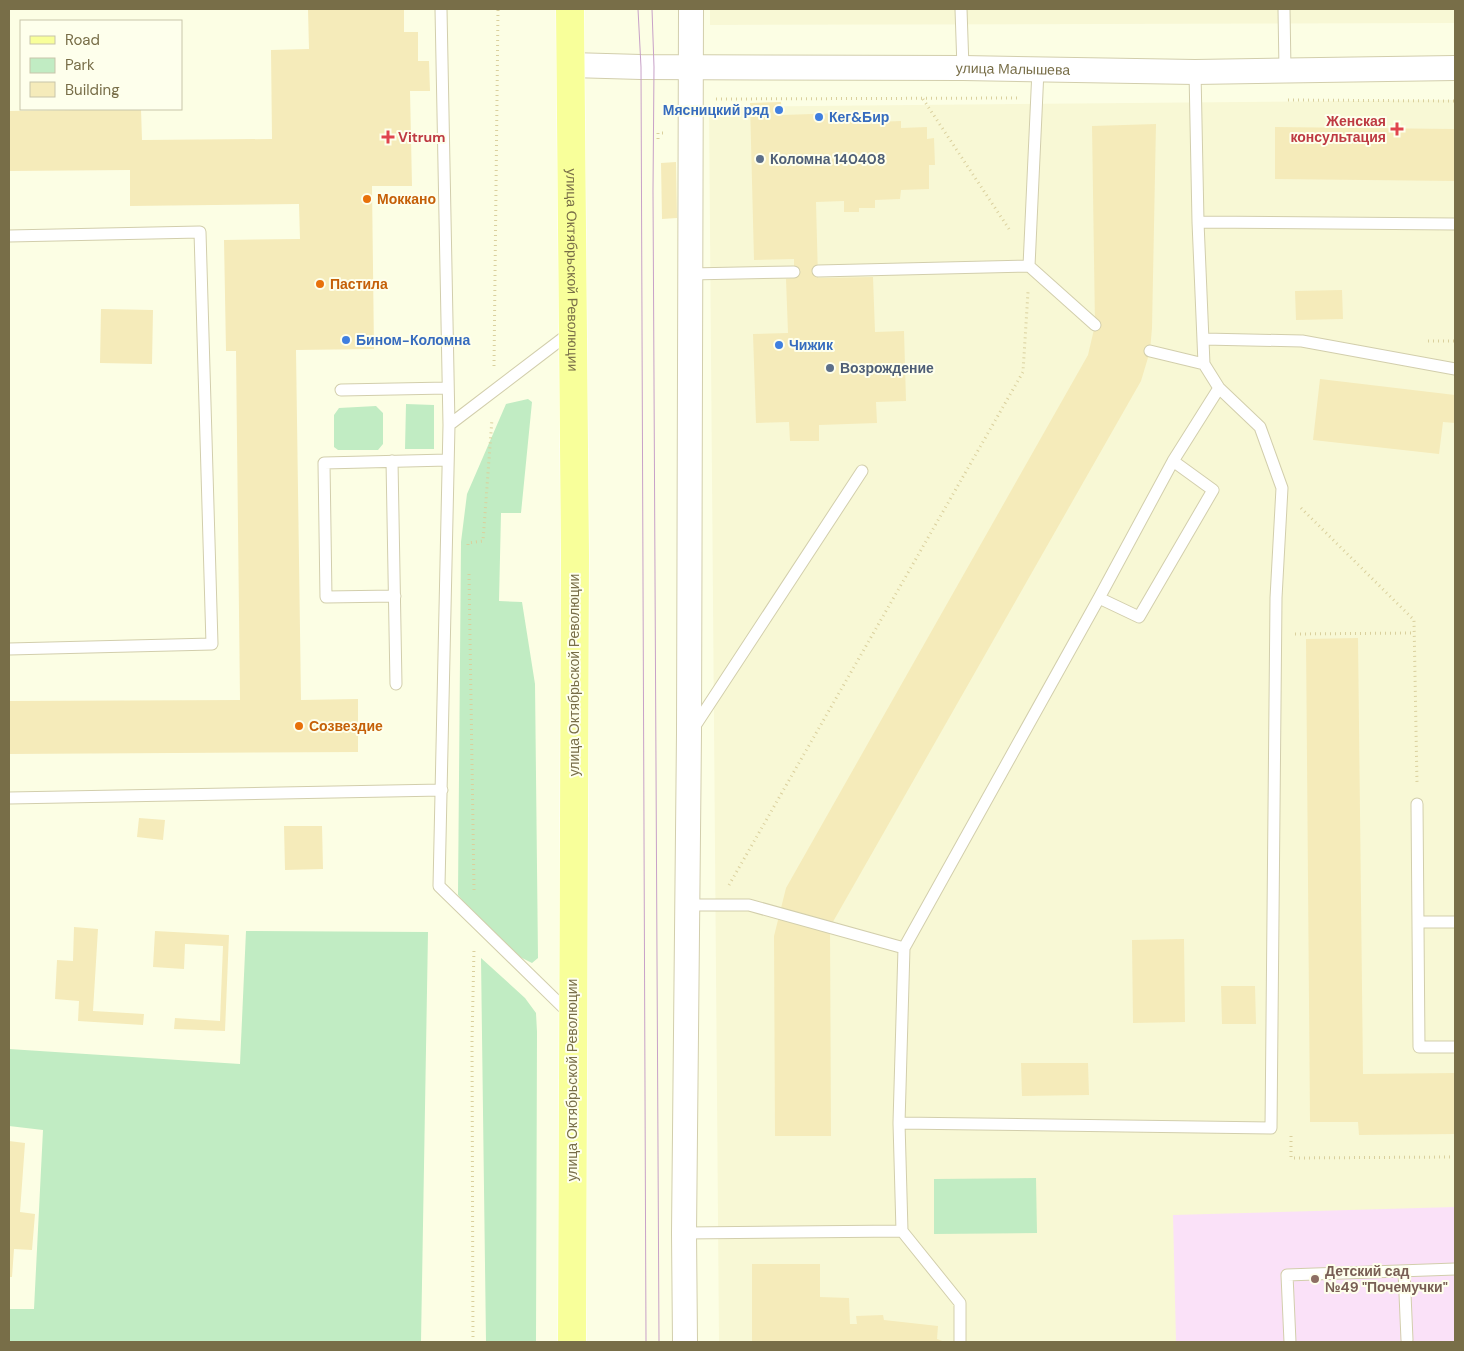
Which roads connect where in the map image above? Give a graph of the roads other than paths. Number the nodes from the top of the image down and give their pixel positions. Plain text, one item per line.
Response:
1 (441, 9) edge
2 (570, 9) edge
3 (691, 9) edge
4 (961, 9) edge
5 (1284, 9) edge
6 (571, 65) junction
7 (690, 66) junction
8 (963, 68) junction
9 (1455, 68) edge
10 (1038, 70) junction
11 (1285, 70) junction
12 (1195, 72) junction
13 (1198, 222) junction
14 (1455, 224) edge
15 (9, 236) edge
16 (1030, 266) junction
17 (794, 272) dead end
18 (818, 272) dead end
19 (690, 274) junction
20 (1095, 325) dead end
21 (573, 330) junction
22 (1204, 339) junction
23 (1150, 351) dead end
24 (1204, 364) junction
25 (1455, 369) edge
26 (448, 388) junction
27 (1219, 388) junction
28 (341, 390) dead end
29 (449, 425) junction
30 (448, 460) junction
31 (392, 461) junction
32 (1173, 461) junction
33 (862, 471) dead end
34 (395, 596) junction
35 (1099, 598) junction
36 (9, 649) edge
37 (396, 684) dead end
38 (690, 733) junction
39 (442, 790) junction
40 (9, 798) edge
41 (1417, 804) road end
42 (687, 905) junction
43 (1419, 922) junction
44 (1455, 922) edge
45 (904, 948) junction
46 (572, 1016) junction
47 (1455, 1047) edge
48 (899, 1123) junction
49 (902, 1230) junction
50 (684, 1233) junction
51 (1455, 1269) edge
52 (1404, 1271) junction
53 (1408, 1340) dead end
54 (572, 1342) edge
55 (685, 1342) edge
56 (960, 1342) edge
57 (1290, 1342) edge

1 - 26 lane
2 - 6 main road, улица Октябрьской Революции
3 - 7 street
4 - 8 lane
5 - 11 lane
6 - 7 street, улица Малышева
6 - 21 main road, улица Октябрьской Революции
7 - 8 street, улица Малышева
7 - 19 street
8 - 10 street, улица Малышева
9 - 11 street, улица Малышева
10 - 12 street, улица Малышева
10 - 16 lane
11 - 12 street, улица Малышева
12 - 13 lane
13 - 14 lane
13 - 22 lane
15 - 36 lane
16 - 18 lane
16 - 20 lane
17 - 19 lane
19 - 38 street
21 - 29 lane
21 - 46 main road, улица Октябрьской Революции
22 - 24 lane
22 - 25 lane
23 - 24 lane
24 - 27 lane
26 - 28 lane
26 - 29 lane
27 - 32 lane
27 - 48 lane
29 - 30 lane
30 - 31 lane
30 - 39 lane
31 - 34 lane
31 - 34 lane
32 - 35 lane
32 - 35 lane
33 - 38 lane
34 - 37 lane
35 - 45 lane
38 - 42 street
39 - 40 lane
39 - 46 lane
41 - 43 lane
42 - 45 lane
42 - 50 street
43 - 44 lane
43 - 47 lane
45 - 48 lane
46 - 54 main road, улица Октябрьской Революции
48 - 49 lane
49 - 50 lane
49 - 56 lane
50 - 55 street
51 - 52 lane
52 - 53 lane
52 - 57 lane

